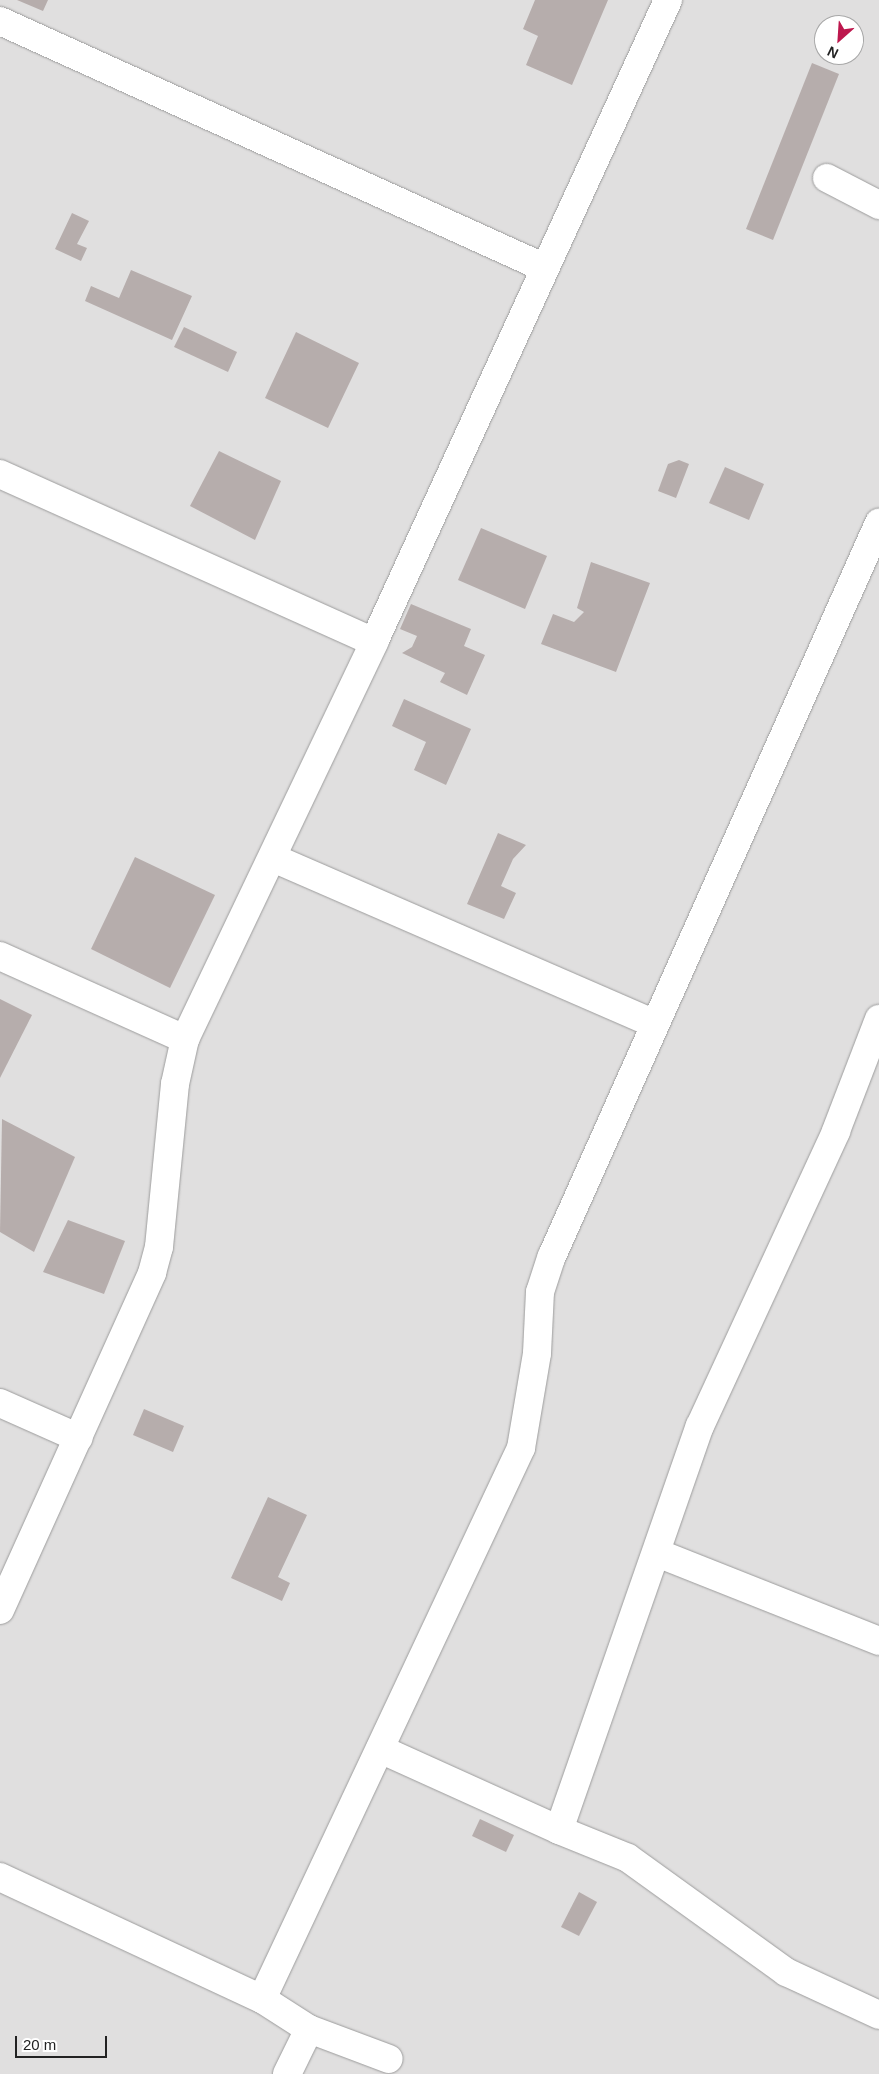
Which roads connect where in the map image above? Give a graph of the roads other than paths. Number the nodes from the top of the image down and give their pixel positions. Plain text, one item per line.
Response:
1 (668, 0) edge
2 (0, 21) edge
3 (827, 178) dead end
4 (879, 205) edge
5 (545, 268) junction
6 (0, 474) edge
7 (879, 523) edge
8 (374, 642) junction
9 (273, 858) junction
10 (0, 956) edge
11 (879, 1019) edge
12 (654, 1024) junction
13 (185, 1039) junction
14 (0, 1403) edge
15 (78, 1438) junction
16 (657, 1553) junction
17 (0, 1610) edge
18 (879, 1640) edge
19 (380, 1749) junction
20 (559, 1830) junction
21 (0, 1877) edge
22 (262, 1999) junction
23 (879, 2015) edge
24 (309, 2028) junction
25 (389, 2059) dead end
26 (286, 2074) edge

1 - 5 street
2 - 5 street
3 - 4 street
5 - 8 street
6 - 8 street
7 - 12 street
8 - 9 street
9 - 12 street
9 - 13 street
10 - 13 street
11 - 16 street
12 - 19 street
13 - 15 street
14 - 15 street
15 - 17 street
16 - 18 street
16 - 20 street
19 - 20 street
19 - 22 street
20 - 23 street
21 - 22 street
22 - 24 street
24 - 25 street
24 - 26 street

